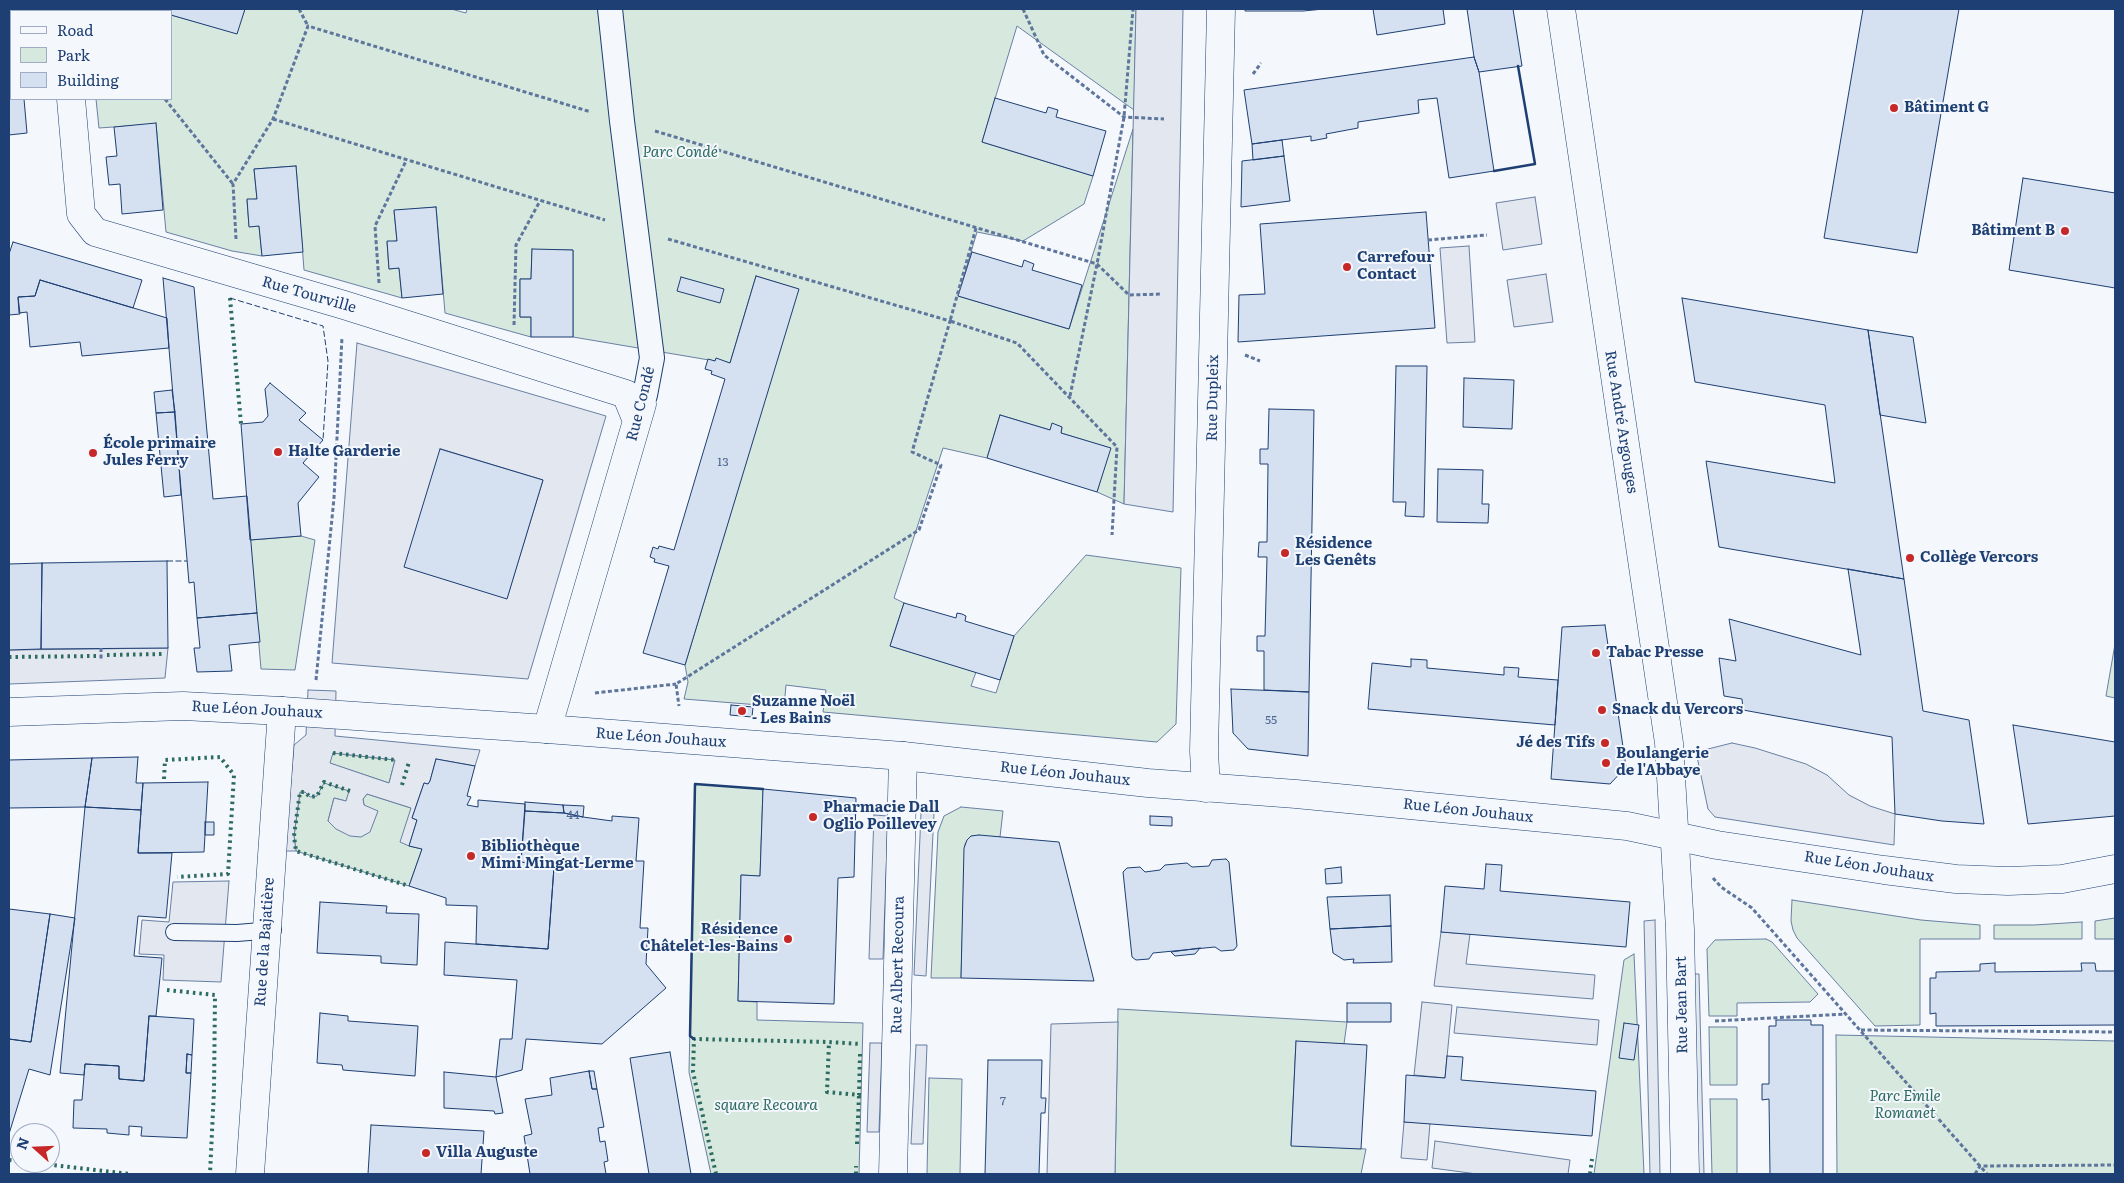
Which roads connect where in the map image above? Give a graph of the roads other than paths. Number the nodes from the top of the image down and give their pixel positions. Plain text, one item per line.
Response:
1 (610, 9) edge
2 (1221, 9) edge
3 (1561, 9) edge
4 (71, 100) edge
5 (645, 395) joint
6 (638, 421) junction
7 (282, 711) junction
8 (9, 712) edge
9 (547, 729) junction
10 (903, 756) junction
11 (1206, 788) junction
12 (1676, 836) junction
13 (2115, 869) edge
14 (270, 930) junction
15 (174, 932) dead end
16 (250, 1174) edge
17 (893, 1174) edge
18 (1685, 1174) edge

1 - 5 street, Rue Condé
2 - 11 street, Rue Dupleix
3 - 12 street, Rue André Argouges
4 - 6 street, Rue Tourville
5 - 6 street, Rue Condé
6 - 9 street, Rue Condé
7 - 8 street, Rue Léon Jouhaux
7 - 9 street, Rue Léon Jouhaux
7 - 14 street, Rue de la Bajatière
9 - 10 street, Rue Léon Jouhaux
10 - 11 street, Rue Léon Jouhaux
10 - 17 street, Rue Albert Recoura
11 - 12 street, Rue Léon Jouhaux
12 - 13 street, Rue Léon Jouhaux
12 - 18 street, Rue Jean Bart
14 - 15 lane
14 - 16 street, Rue de la Bajatière

